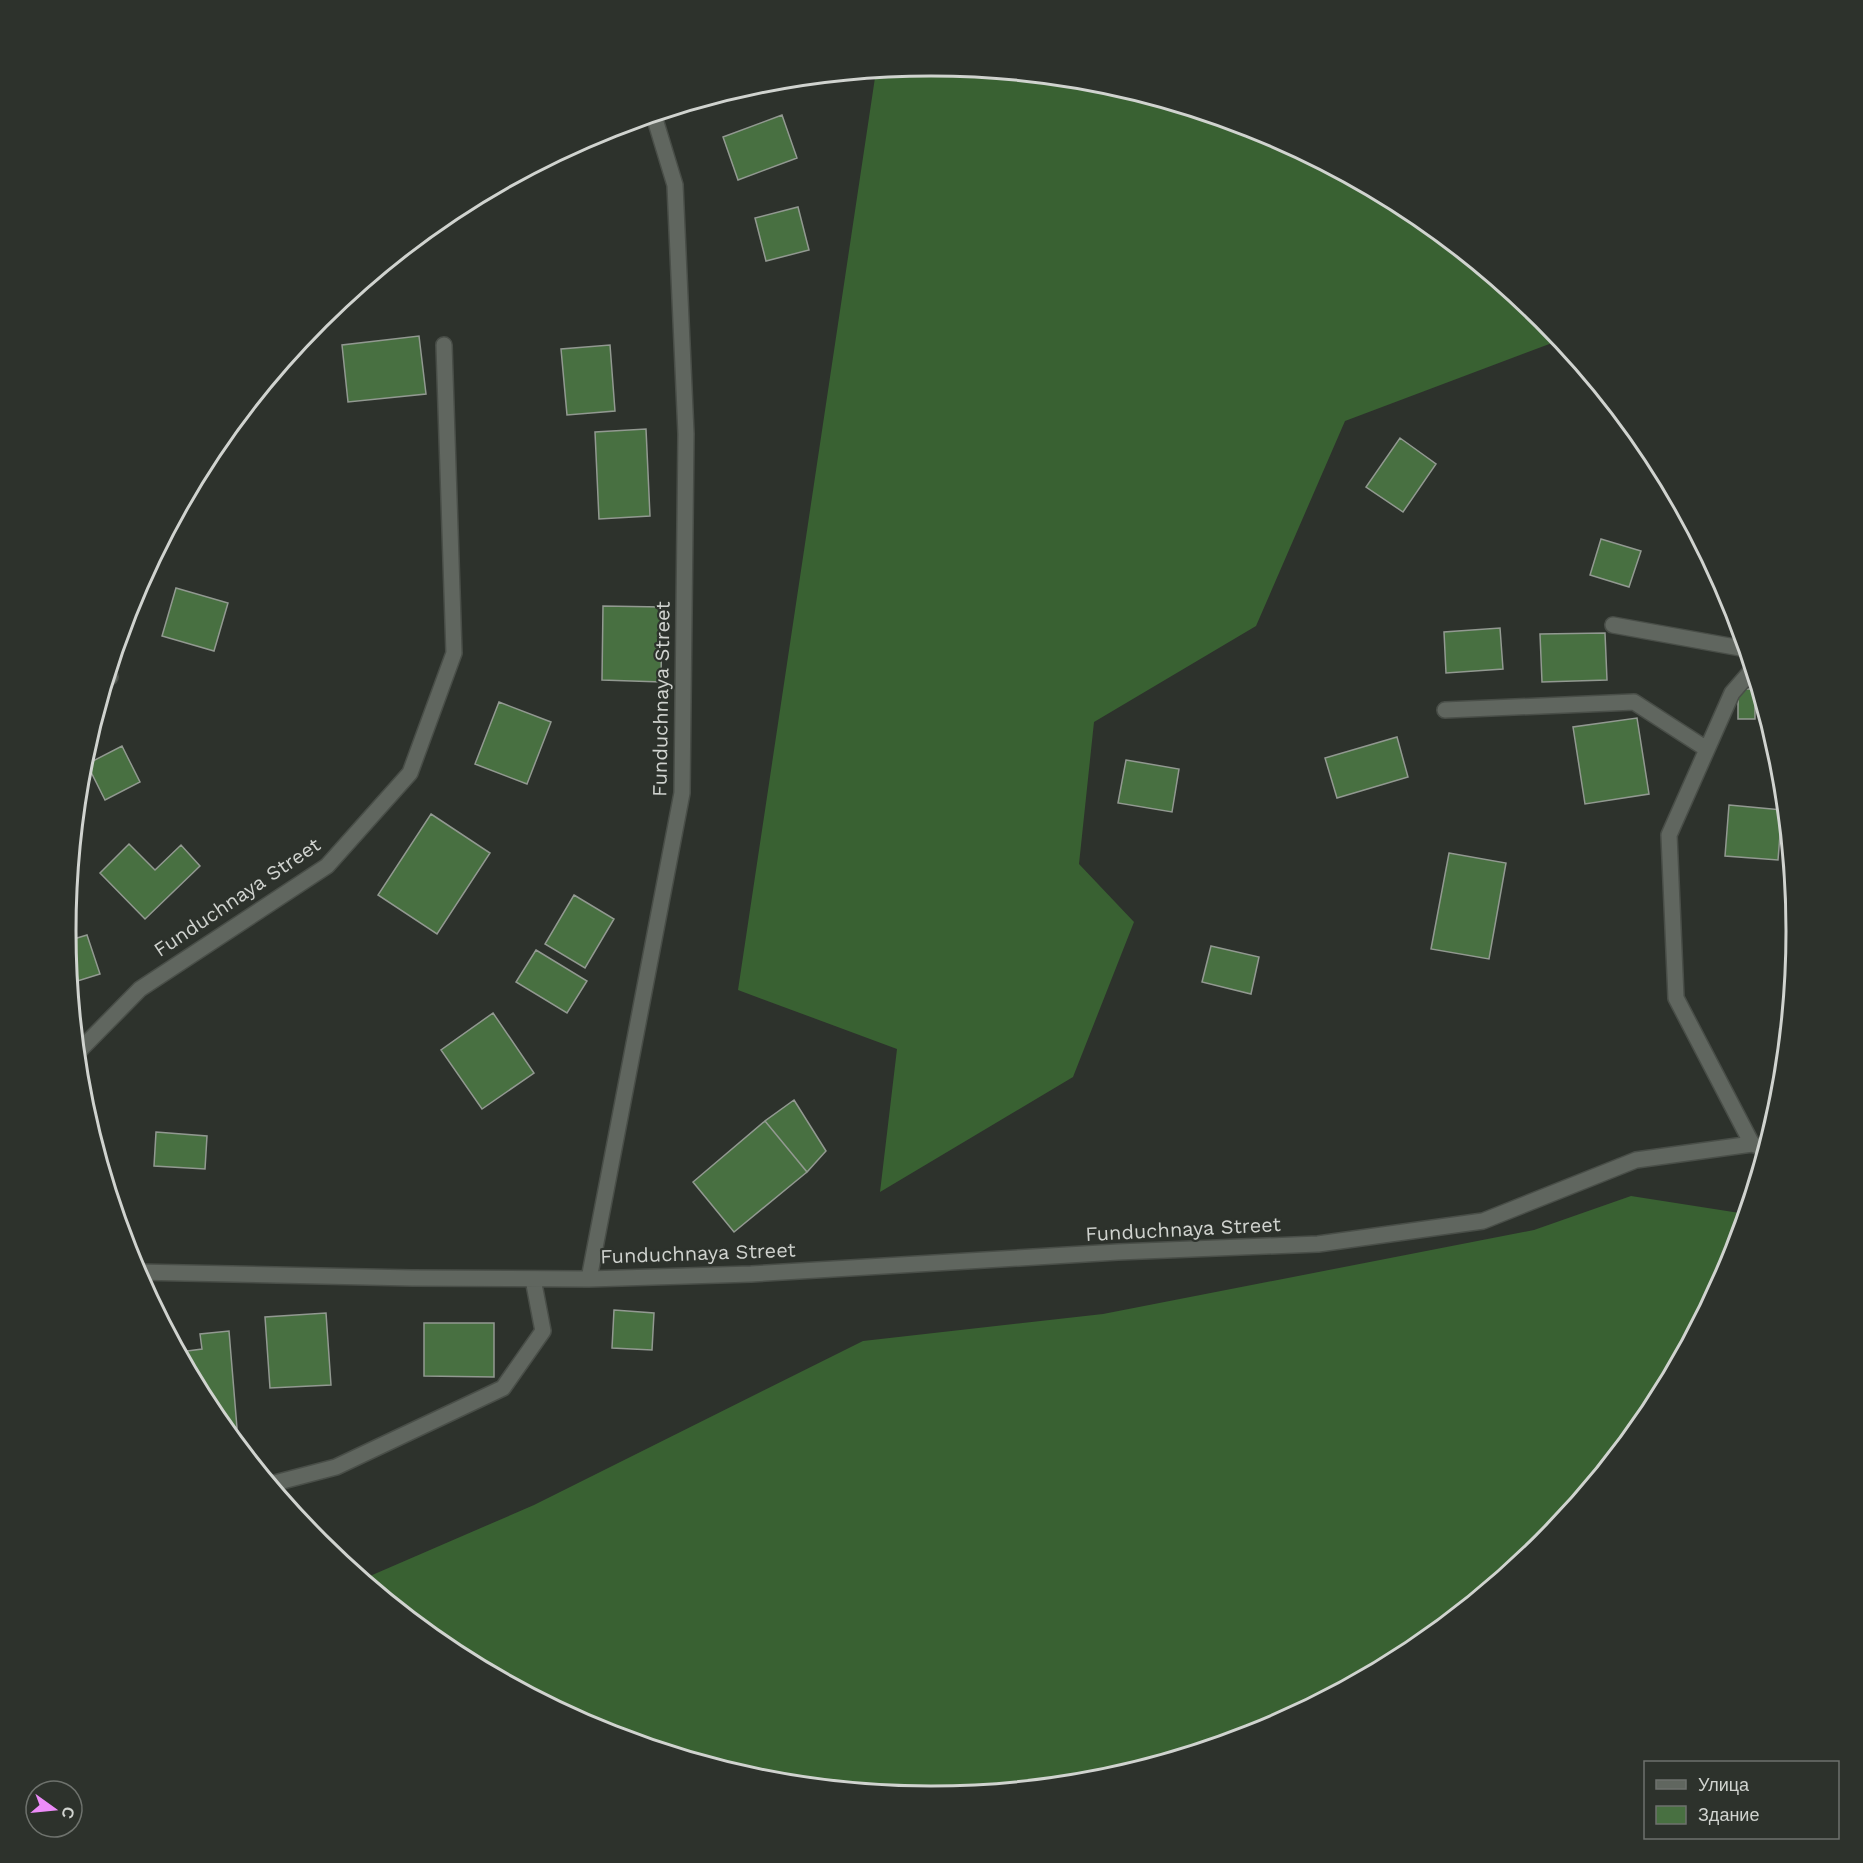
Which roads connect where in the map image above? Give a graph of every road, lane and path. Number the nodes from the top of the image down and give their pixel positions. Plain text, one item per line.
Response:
1 (656, 122) edge
2 (444, 345) dead end
3 (1613, 625) dead end
4 (1737, 647) edge
5 (1747, 676) edge
6 (1445, 710) dead end
7 (1705, 748) junction
8 (84, 1045) edge
9 (1759, 1147) edge
10 (148, 1272) edge
11 (589, 1278) junction
12 (533, 1279) junction
13 (278, 1482) edge

1 - 11 street, Funduchnaya Street
2 - 8 street, Funduchnaya Street
3 - 4 street
5 - 7 street
6 - 7 street
7 - 9 street
9 - 11 street, Funduchnaya Street
10 - 12 street, Funduchnaya Street
11 - 12 street, Funduchnaya Street
12 - 13 street

